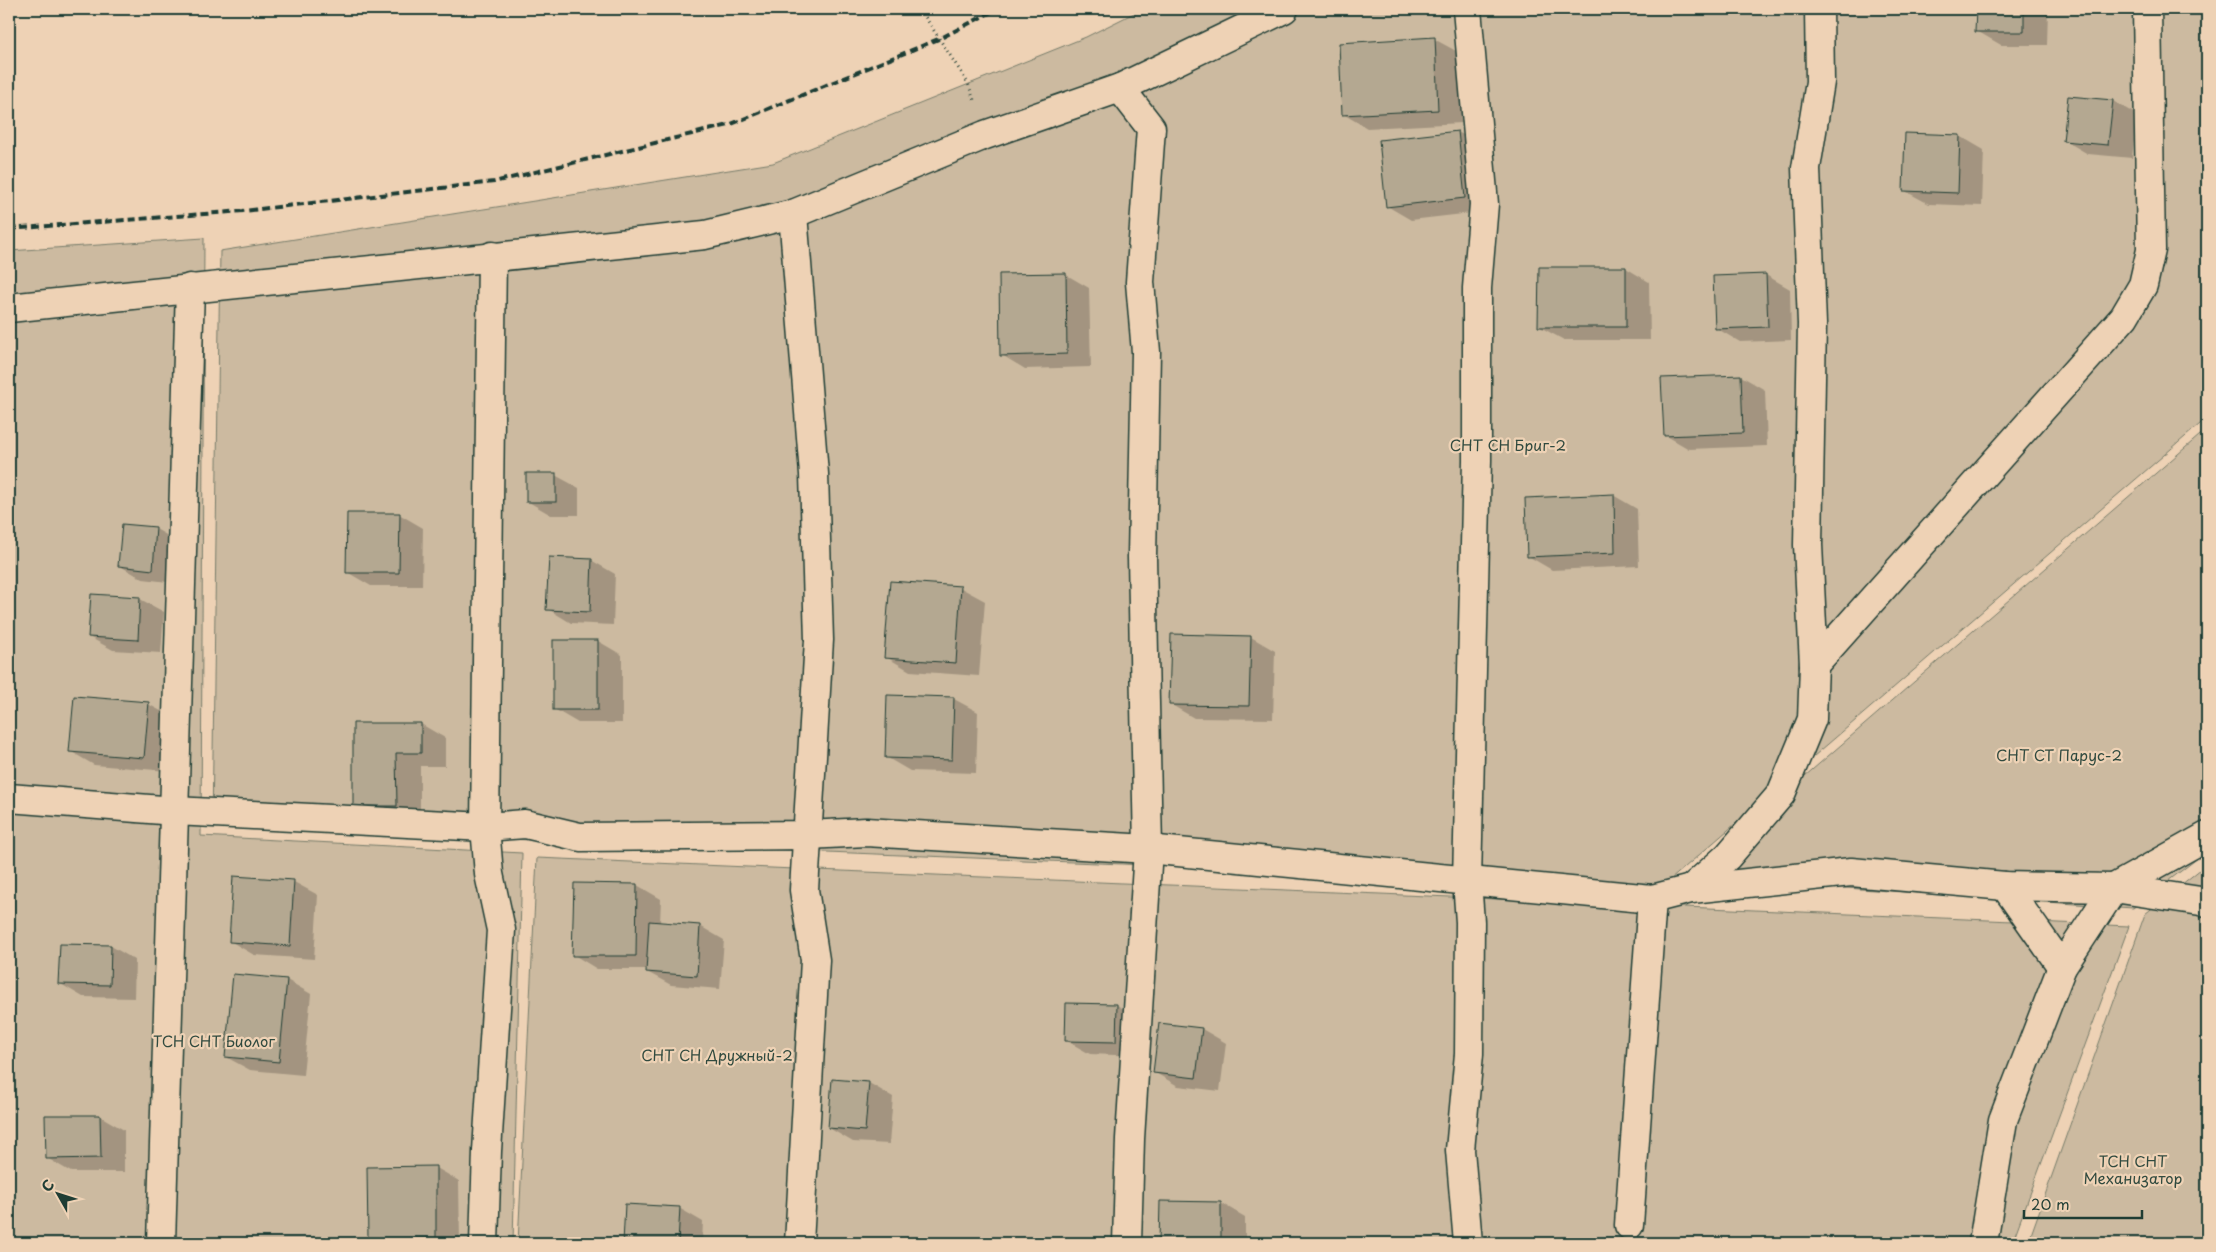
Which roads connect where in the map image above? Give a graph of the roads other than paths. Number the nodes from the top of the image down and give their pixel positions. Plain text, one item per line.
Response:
1 (1284, 9) edge
2 (1467, 9) edge
3 (1819, 9) edge
4 (2147, 9) edge
5 (1120, 88) junction
6 (793, 214) junction
7 (492, 256) junction
8 (190, 288) junction
9 (9, 308) edge
10 (1814, 665) junction
11 (9, 798) edge
12 (175, 811) junction
13 (485, 827) junction
14 (808, 835) junction
15 (2207, 836) edge
16 (1148, 849) junction
17 (1467, 881) junction
18 (2005, 886) junction
19 (2114, 888) junction
20 (1691, 890) junction
21 (1652, 899) junction
22 (2207, 902) edge
23 (2062, 967) junction
24 (1629, 1225) dead end
25 (161, 1243) edge
26 (484, 1243) edge
27 (799, 1243) edge
28 (1127, 1243) edge
29 (1468, 1243) edge
30 (1983, 1243) edge

1 - 5 street
2 - 17 street
3 - 10 street
4 - 10 street
5 - 6 street
5 - 16 street
6 - 7 street
6 - 14 street
7 - 8 street
7 - 13 street
8 - 9 street
8 - 12 street
10 - 20 street
11 - 12 street
12 - 13 street
12 - 25 street
13 - 14 street
13 - 26 street
14 - 16 street
14 - 27 street
15 - 19 street
16 - 17 street
16 - 28 street
17 - 21 street
17 - 29 street
18 - 19 street
18 - 20 street
18 - 23 street
19 - 22 street
19 - 23 street
20 - 21 street
21 - 24 street
23 - 30 street

